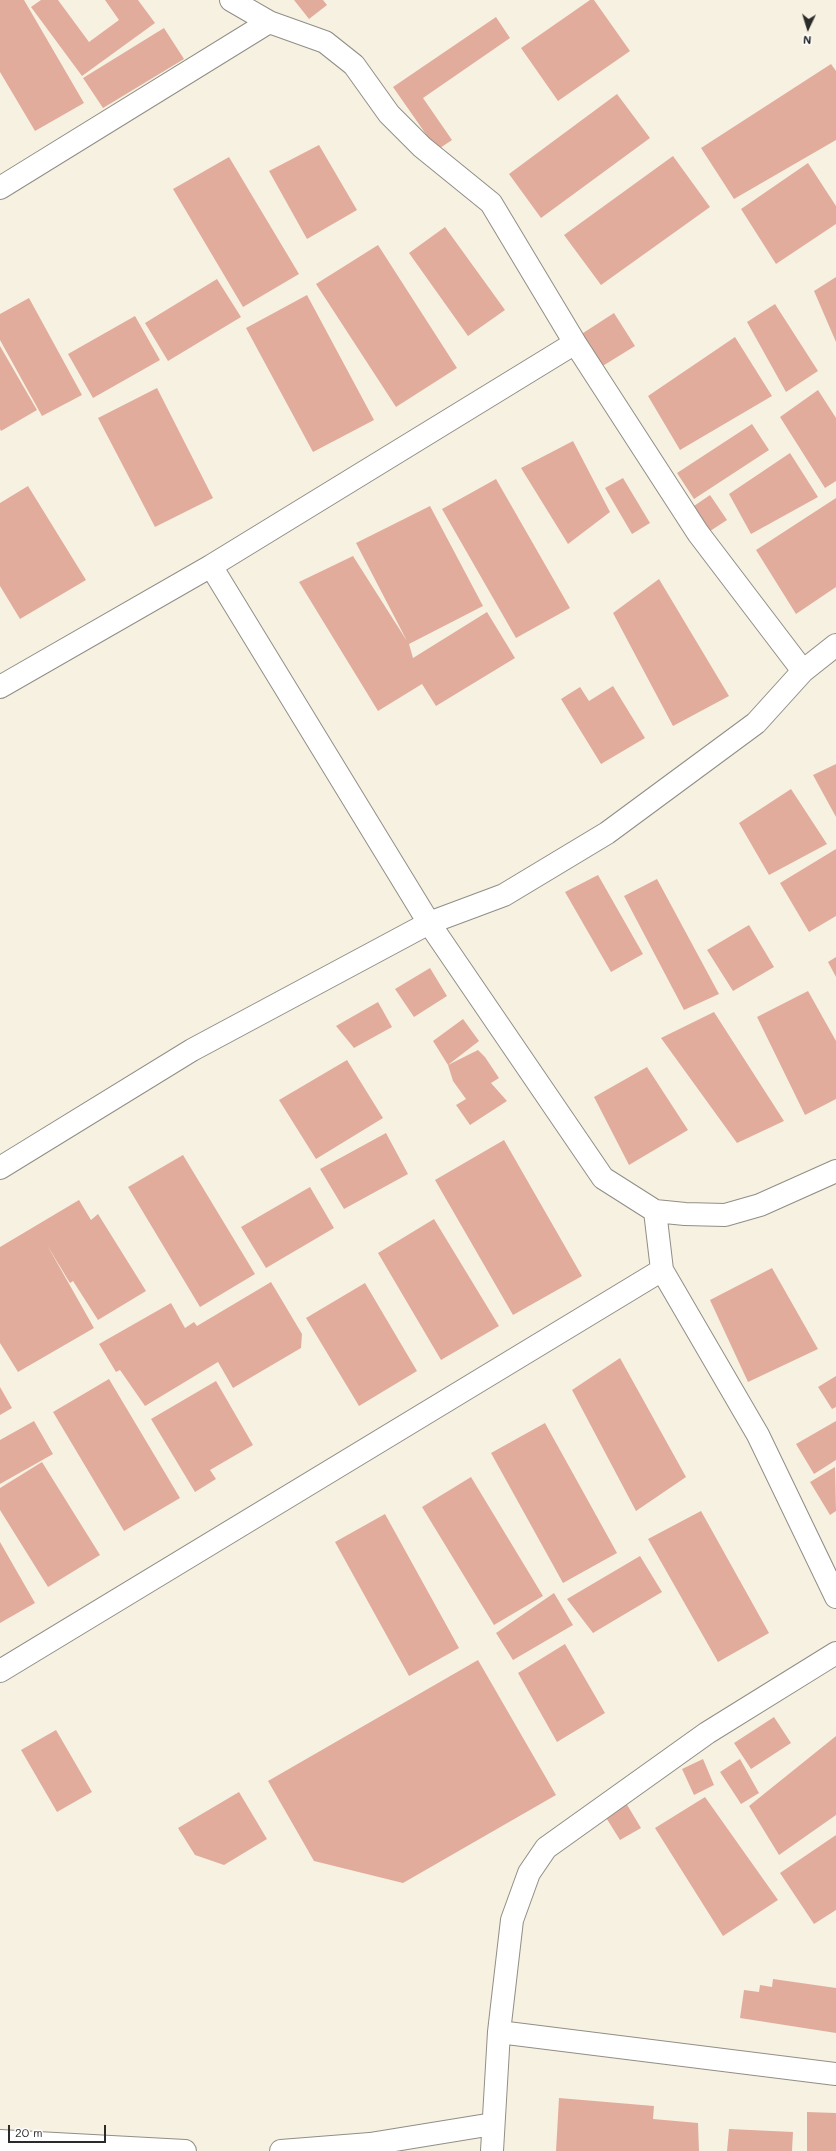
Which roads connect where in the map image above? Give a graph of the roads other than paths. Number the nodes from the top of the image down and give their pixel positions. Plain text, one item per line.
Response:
1 (232, 0) edge
2 (270, 22) junction
3 (0, 188) edge
4 (575, 343) junction
5 (211, 566) junction
6 (836, 645) edge
7 (803, 671) junction
8 (0, 687) edge
9 (429, 923) junction
10 (0, 1168) edge
11 (836, 1171) edge
12 (655, 1211) junction
13 (662, 1270) junction
14 (836, 1597) edge
15 (836, 1653) edge
16 (0, 1671) edge
17 (499, 2032) junction
18 (836, 2074) edge
19 (493, 2124) junction
20 (0, 2141) edge
21 (185, 2151) edge
22 (281, 2151) edge
23 (492, 2151) edge

1 - 2 street
2 - 3 street
2 - 4 street
4 - 5 street
4 - 7 street
5 - 8 street
5 - 9 street
6 - 7 street
7 - 9 street
9 - 10 street
9 - 12 street
11 - 12 street
12 - 13 street
13 - 14 street
13 - 16 street
15 - 17 street
17 - 18 street
17 - 19 street
19 - 22 street
19 - 23 street
20 - 21 street

